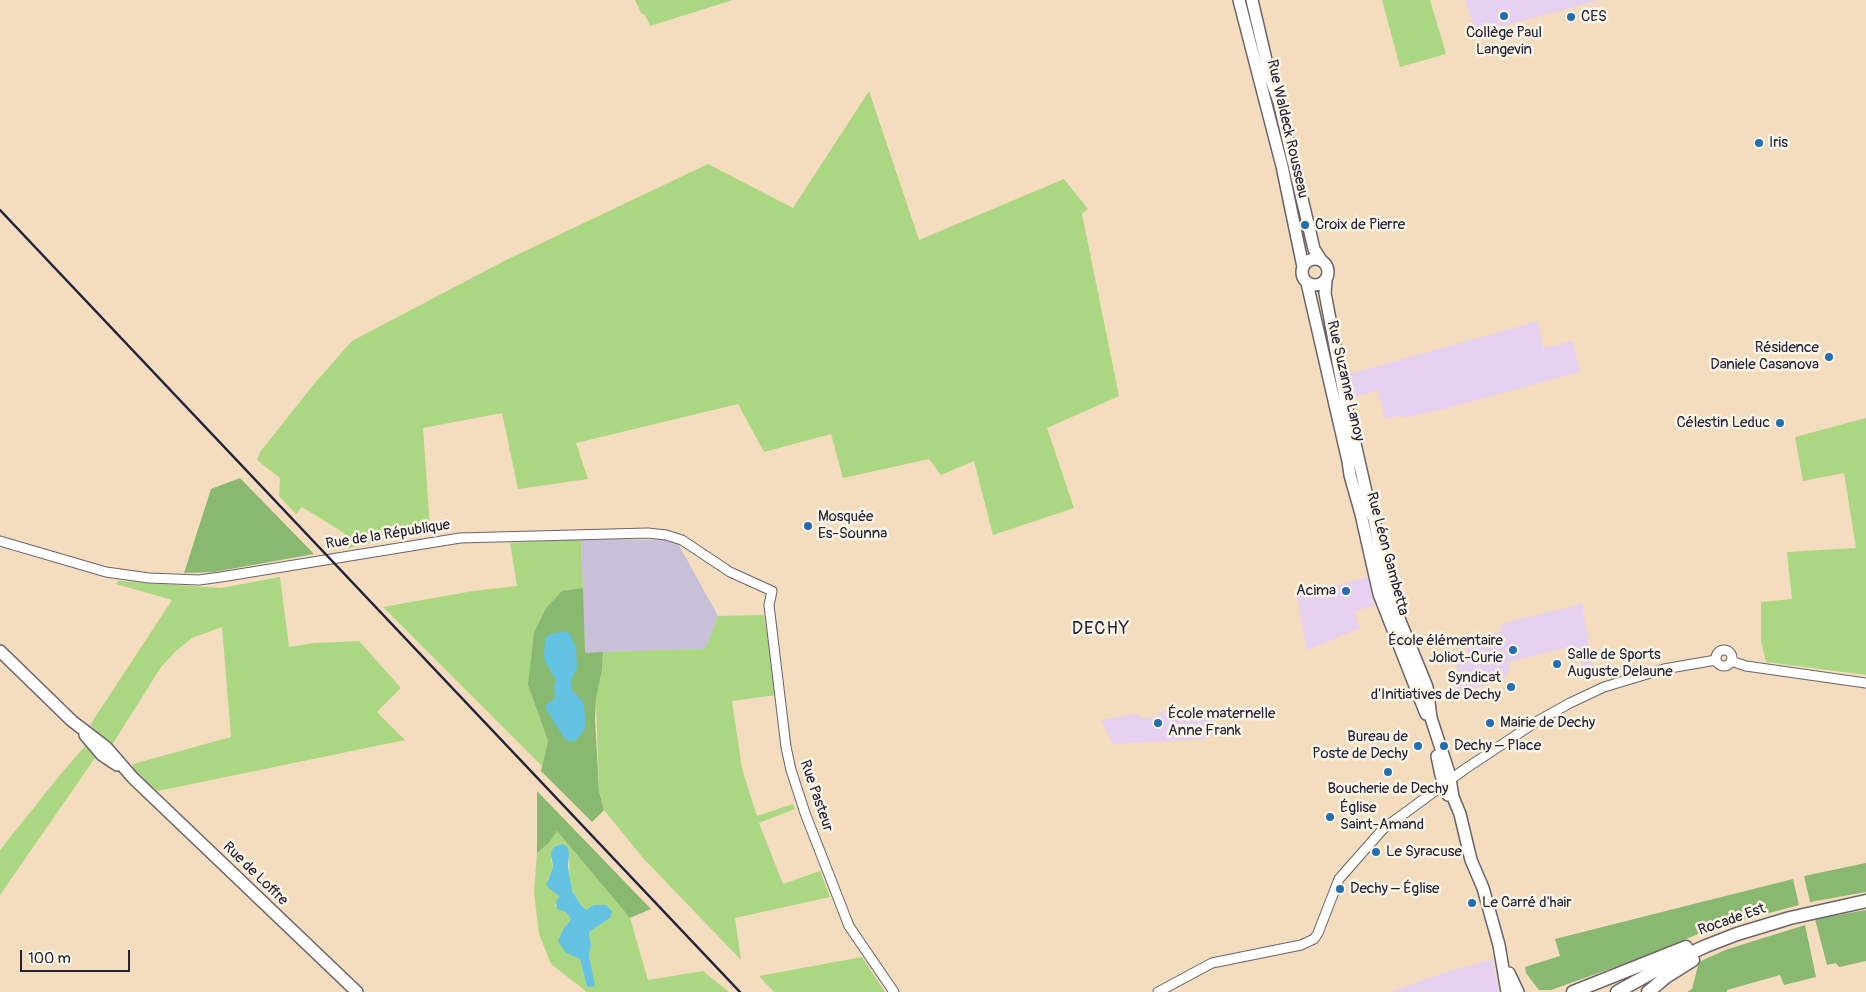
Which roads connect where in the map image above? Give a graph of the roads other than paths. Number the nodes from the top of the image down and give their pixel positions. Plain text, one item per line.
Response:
1 (1239, 0) edge
2 (1252, 0) edge
3 (1321, 260) junction
4 (1303, 267) junction
5 (1326, 280) junction
6 (1306, 283) junction
7 (1359, 484) junction
8 (0, 541) edge
9 (772, 591) joint
10 (0, 651) edge
11 (1866, 682) edge
12 (1448, 785) junction
13 (1866, 901) edge
14 (1756, 928) junction
15 (1501, 951) junction
16 (357, 992) edge
17 (894, 992) edge
18 (1158, 992) edge
19 (1507, 992) edge
20 (1518, 992) edge
21 (1573, 992) edge
22 (1617, 992) edge
23 (1648, 992) edge

1 - 4 main road, Rue Waldeck Rousseau
2 - 3 main road, Rue Waldeck Rousseau
3 - 4 main road
3 - 5 main road
4 - 6 main road
5 - 6 main road
5 - 7 main road, Rue Suzanne Lanoy
6 - 7 main road, Rue Suzanne Lanoy
7 - 12 main road, Rue Léon Gambetta
8 - 9 street, Rue de la République
9 - 17 street, Rue Pasteur
10 - 16 main road, Rue de Loffre
11 - 12 street
12 - 15 main road, Rue Léon Gambetta
12 - 18 street
13 - 14 highway, Rocade Est
14 - 21 highway
14 - 22 highway, Rocade Est
14 - 23 highway
15 - 19 main road
15 - 20 main road

